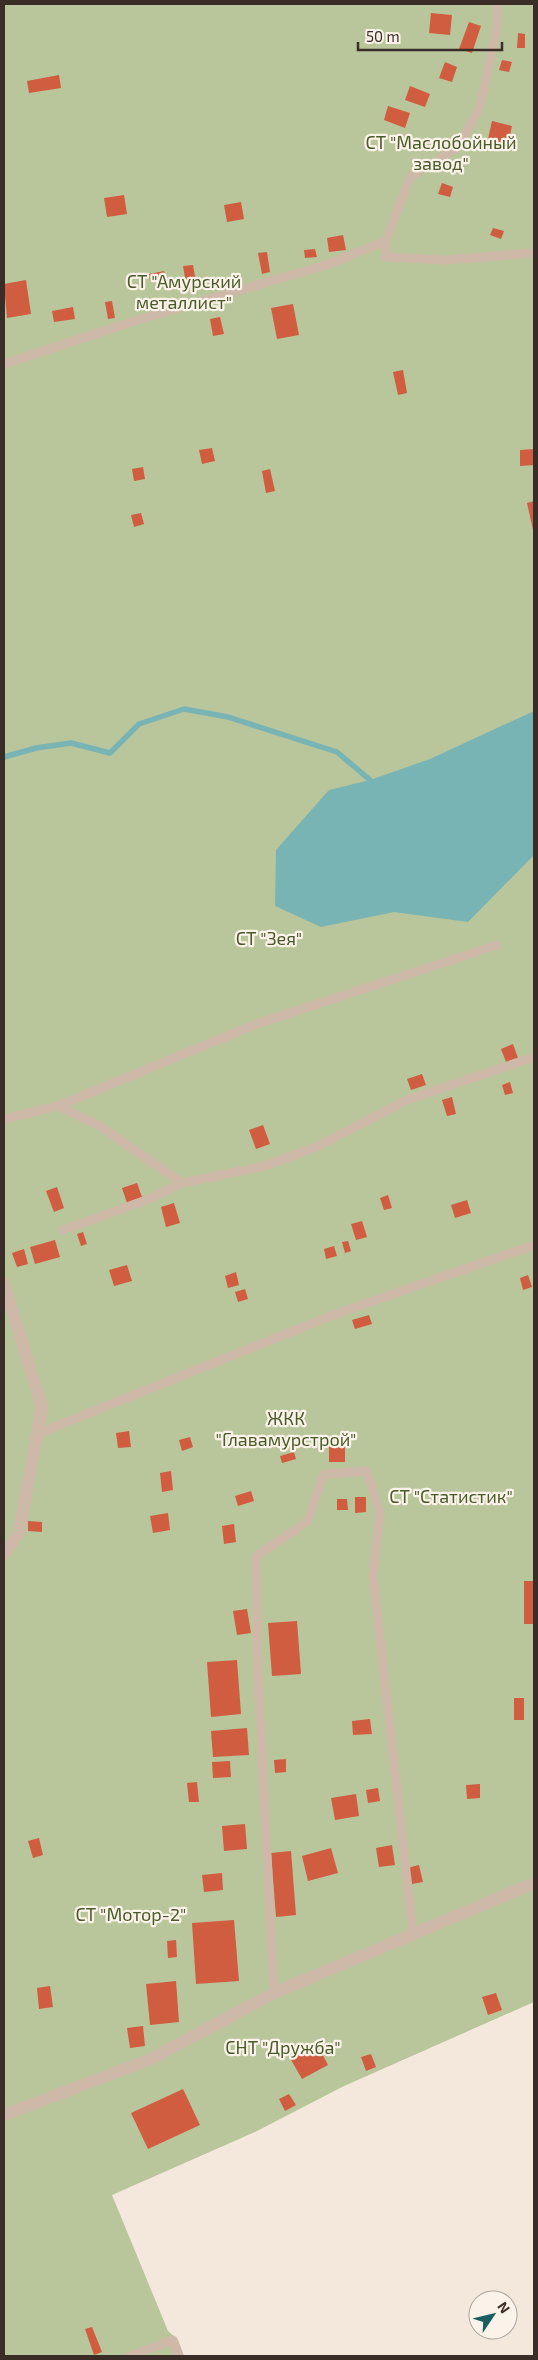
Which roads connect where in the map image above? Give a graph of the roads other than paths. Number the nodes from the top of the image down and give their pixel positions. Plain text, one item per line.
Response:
1 (498, 4) edge
2 (386, 241) junction
3 (534, 253) edge
4 (4, 364) edge
5 (497, 945) dead end
6 (534, 1057) edge
7 (58, 1106) junction
8 (4, 1119) edge
9 (182, 1183) junction
10 (63, 1230) dead end
11 (534, 1244) edge
12 (4, 1283) edge
13 (37, 1434) junction
14 (4, 1554) edge
15 (534, 1883) edge
16 (413, 1933) junction
17 (274, 1993) junction
18 (4, 2115) edge
19 (130, 2356) edge
20 (179, 2356) edge

1 - 2 lane
2 - 3 lane
2 - 4 lane
5 - 7 lane
6 - 9 lane
7 - 8 lane
7 - 9 lane
9 - 10 lane
11 - 13 lane
12 - 13 street
13 - 14 street
15 - 16 street
16 - 17 street
16 - 17 lane
17 - 18 street
19 - 20 lane

